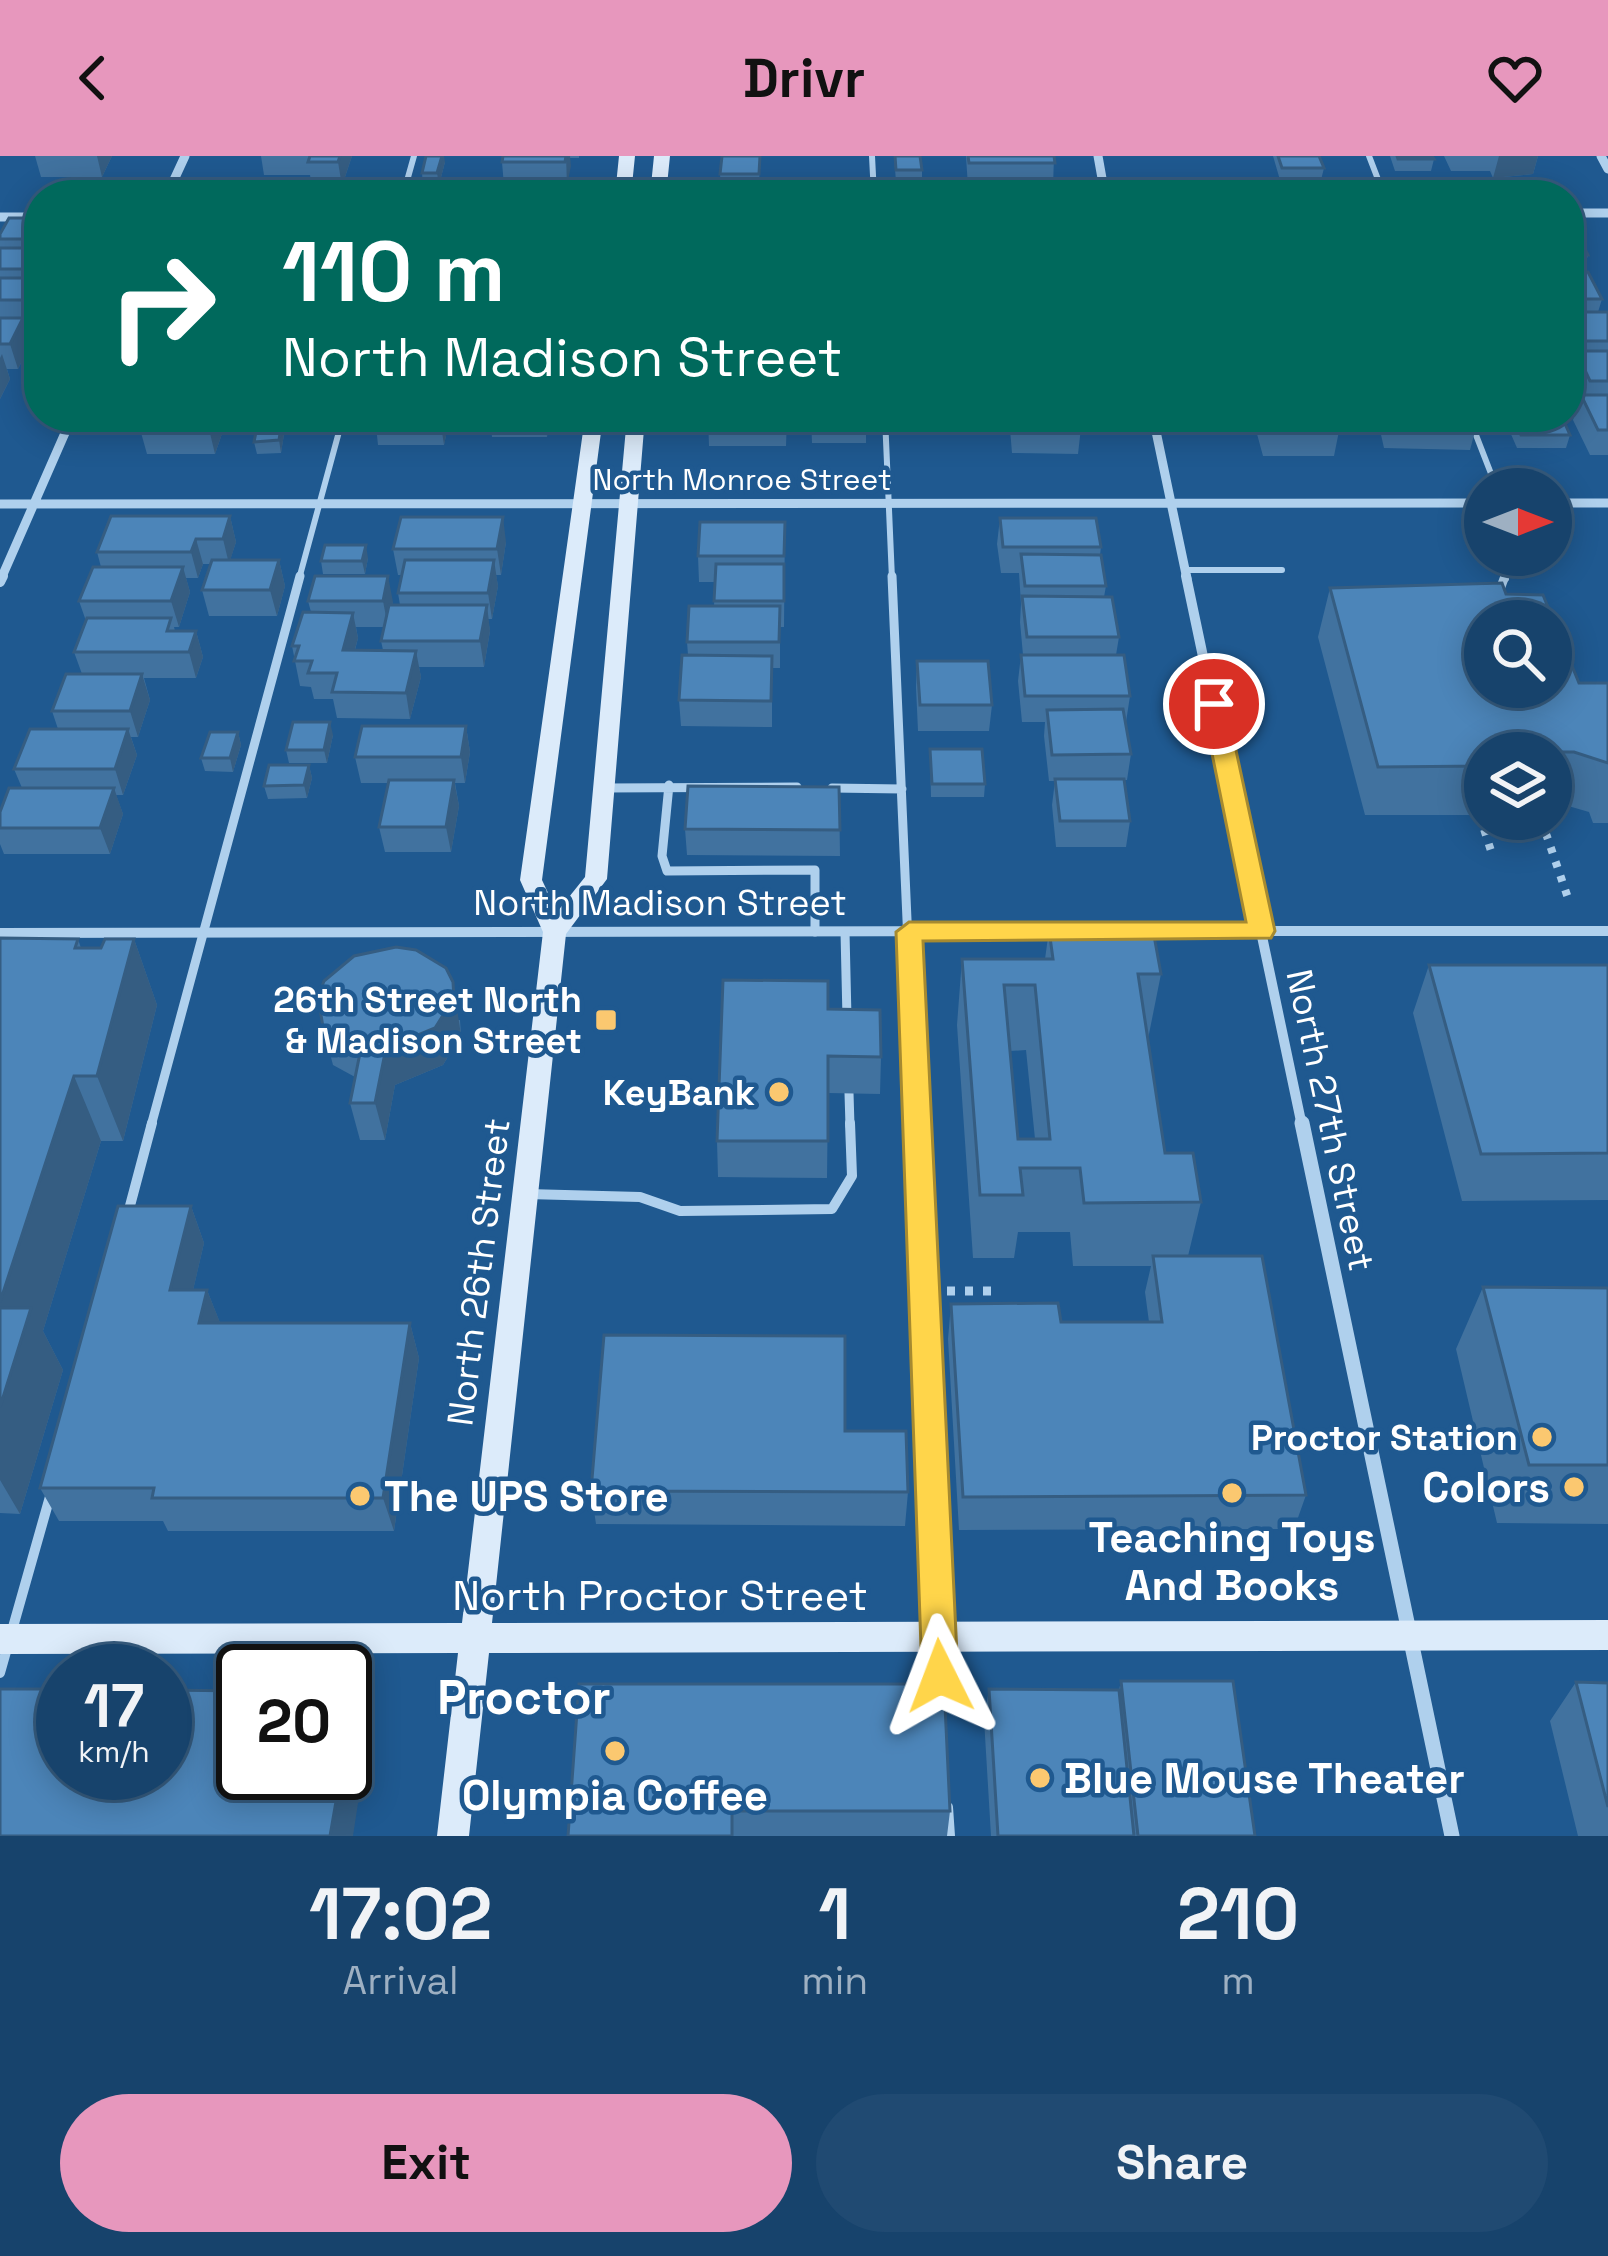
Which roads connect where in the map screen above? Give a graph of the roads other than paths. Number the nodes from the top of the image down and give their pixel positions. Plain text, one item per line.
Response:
1 (1601, 156) edge
2 (1608, 169) edge
3 (65, 432) edge
4 (339, 432) edge
5 (592, 432) edge
6 (634, 432) edge
7 (886, 432) edge
8 (1156, 432) edge
9 (1475, 432) edge
10 (1489, 468) edge
11 (1464, 502) edge
12 (890, 503) junction
13 (1171, 503) junction
14 (1572, 503) edge
15 (1608, 503) edge
16 (0, 504) edge
17 (34, 504) junction
18 (320, 504) junction
19 (583, 504) junction
20 (627, 504) junction
21 (1185, 570) junction
22 (1282, 570) dead end
23 (0, 582) edge
24 (669, 785) junction
25 (604, 788) junction
26 (902, 789) junction
27 (1121, 931) edge
28 (1262, 931) junction
29 (1608, 931) edge
30 (555, 932) junction
31 (815, 932) junction
32 (845, 932) junction
33 (909, 932) junction
34 (1074, 932) edge
35 (0, 933) edge
36 (205, 933) junction
37 (848, 1025) edge
38 (849, 1094) edge
39 (527, 1194) junction
40 (123, 1229) edge
41 (55, 1479) edge
42 (1608, 1635) edge
43 (937, 1636) junction
44 (1408, 1636) junction
45 (476, 1638) junction
46 (5, 1639) edge
47 (0, 1673) edge
48 (942, 1703) edge
49 (947, 1792) edge
50 (453, 1836) edge
51 (950, 1836) edge
52 (1452, 1836) edge

1 - 2 street
3 - 17 street
4 - 18 lane
5 - 19 street, North 26th Street
6 - 20 street
7 - 12 lane
8 - 13 street, North 27th Street
9 - 10 lane
11 - 13 street, North Monroe Street
12 - 13 street, North Monroe Street
12 - 20 street, North Monroe Street
12 - 26 lane
13 - 21 street, North 27th Street
14 - 15 street
16 - 17 street, North Monroe Street
17 - 18 street, North Monroe Street
17 - 23 street
18 - 19 street, North Monroe Street
18 - 36 lane
19 - 20 street, North Monroe Street
19 - 30 street, North 26th Street
20 - 25 street
21 - 22 lane
21 - 28 street, North 27th Street
24 - 25 lane
24 - 26 lane
24 - 31 lane
25 - 30 street
26 - 33 lane
27 - 28 street
28 - 29 street
28 - 44 street, North 27th Street
30 - 31 street, North Madison Street
30 - 36 street, North Madison Street
30 - 39 street, North 26th Street
31 - 32 street, North Madison Street
32 - 33 street, North Madison Street
32 - 37 lane
33 - 34 street, North Madison Street
33 - 43 lane
35 - 36 street, North Madison Street
36 - 40 lane
38 - 39 lane
39 - 45 street, North 26th Street
41 - 46 lane
42 - 44 street, North Proctor Street
43 - 44 street, North Proctor Street
43 - 45 street, North Proctor Street
43 - 48 lane
44 - 52 street, North 27th Street
45 - 46 street, North Proctor Street
45 - 50 street, North 26th Street
46 - 47 lane
49 - 51 lane

